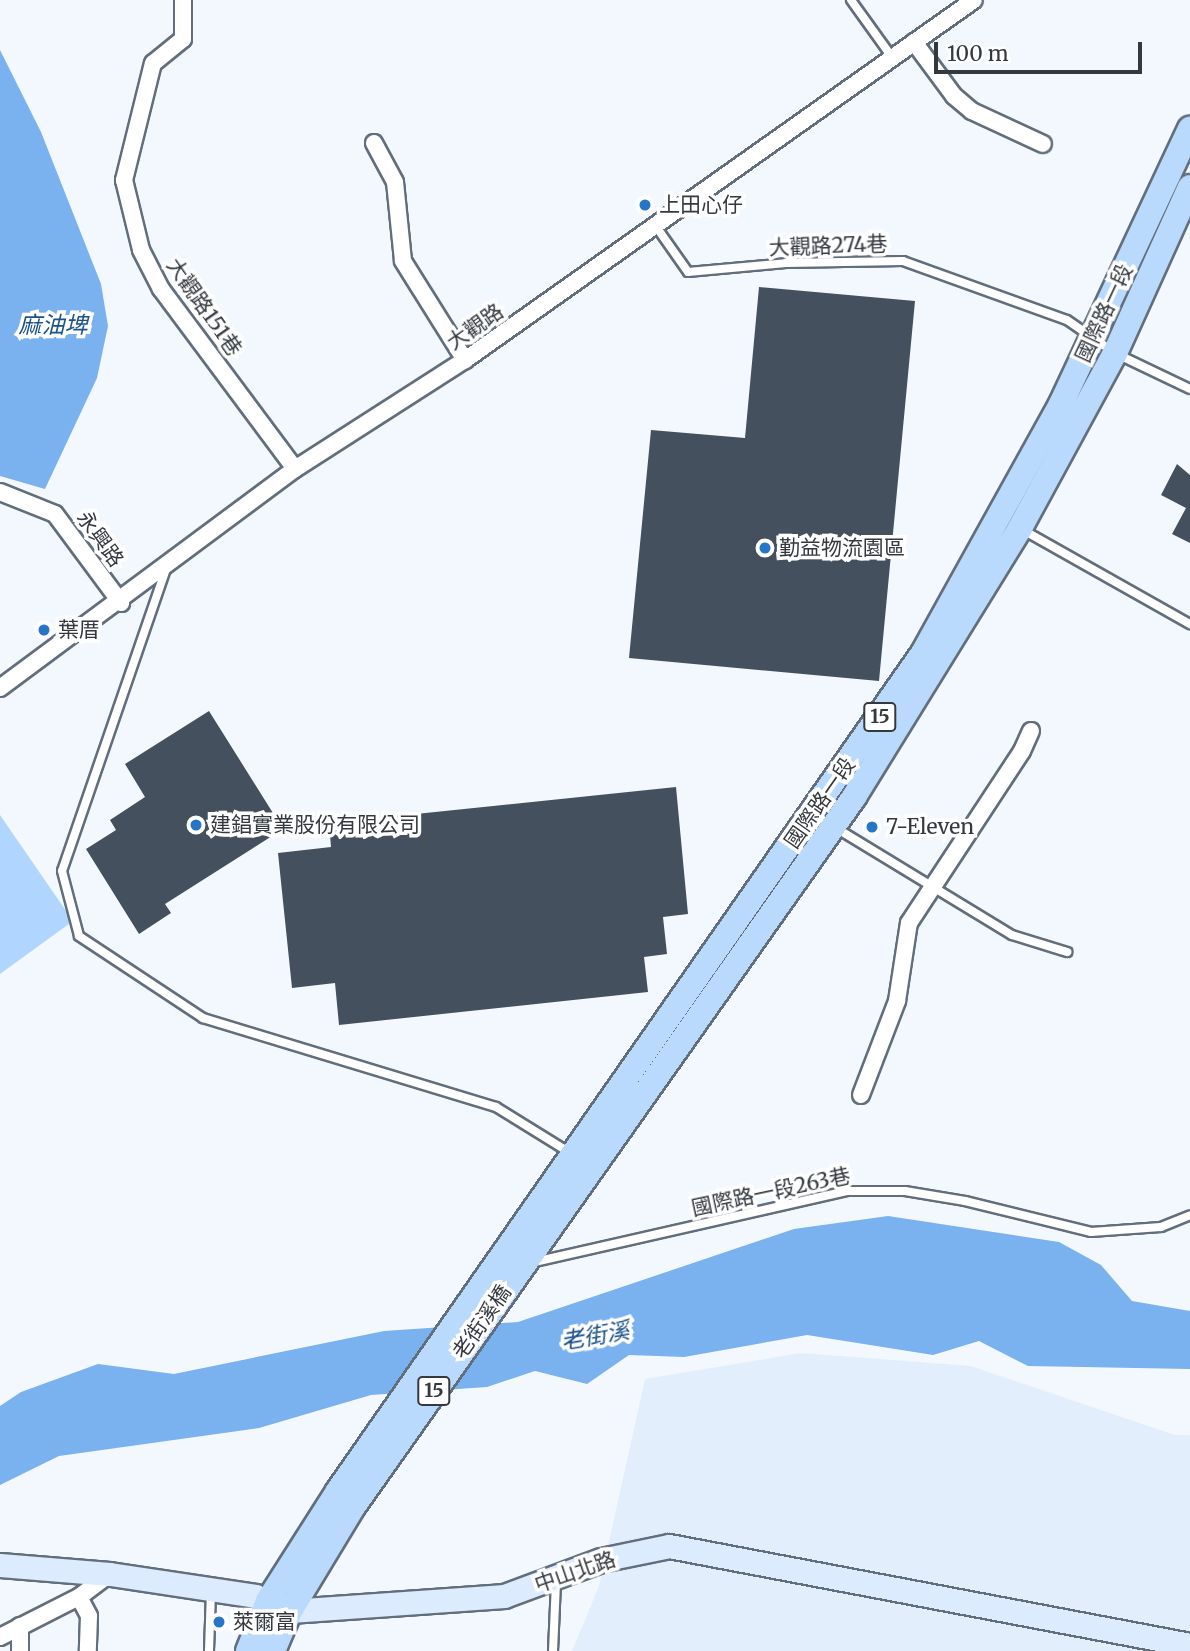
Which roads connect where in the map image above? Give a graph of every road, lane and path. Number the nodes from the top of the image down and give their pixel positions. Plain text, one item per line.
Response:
1 (183, 0) edge
2 (851, 0) edge
3 (974, 0) edge
4 (914, 42) junction
5 (892, 57) junction
6 (1190, 129) edge
7 (374, 143) dead end
8 (1042, 144) dead end
9 (1183, 182) edge
10 (655, 225) junction
11 (1093, 340) junction
12 (1115, 353) junction
13 (465, 360) junction
14 (1190, 389) edge
15 (295, 469) junction
16 (0, 492) edge
17 (1010, 522) junction
18 (167, 566) junction
19 (121, 603) junction
20 (1190, 624) edge
21 (0, 688) edge
22 (1031, 731) dead end
23 (823, 820) junction
24 (933, 886) junction
25 (1067, 952) dead end
26 (861, 1095) dead end
27 (571, 1154) junction
28 (1190, 1214) edge
29 (512, 1267) junction
30 (0, 1565) edge
31 (110, 1574) junction
32 (556, 1578) junction
33 (211, 1592) junction
34 (79, 1597) junction
35 (279, 1606) junction
36 (20, 1626) junction
37 (0, 1637) edge
38 (1190, 1645) edge
39 (20, 1651) edge
40 (88, 1651) edge
41 (209, 1651) edge
42 (248, 1651) edge
43 (273, 1651) edge
44 (552, 1651) edge

1 - 15 street, 大觀路151巷
2 - 5 lane
3 - 4 street, 大觀路
4 - 5 street, 大觀路
4 - 8 street
5 - 10 street, 大觀路
6 - 9 main road, 國際路一段 / 15
7 - 13 street
9 - 11 main road, 國際路一段 / 15
9 - 12 main road, 國際路一段 / 15
10 - 11 lane, 大觀路274巷
10 - 13 street, 大觀路
11 - 12 lane
11 - 17 main road, 國際路一段 / 15
12 - 14 lane
12 - 17 main road, 國際路一段 / 15
13 - 15 street, 大觀路
15 - 18 street, 大觀路
16 - 19 street, 永興路
17 - 20 lane
17 - 23 main road, 國際路一段 / 15
18 - 19 street, 大觀路
18 - 27 lane
19 - 21 street, 大觀路
22 - 24 street
23 - 24 lane
23 - 27 main road, 國際路一段 / 15
23 - 29 main road, 國際路一段 / 15
24 - 25 lane
24 - 26 street
27 - 29 main road, 國際路一段 / 15
28 - 29 lane, 國際路一段263巷
29 - 35 main road, 老街溪橋 / 15
30 - 31 street, 中山北路
31 - 33 street, 中山北路
31 - 34 street
32 - 35 street, 中山北路
32 - 38 street, 中山北路
32 - 44 lane
33 - 35 street, 中山北路
33 - 41 lane
34 - 36 street
34 - 40 street
35 - 42 main road, 15
35 - 43 main road, 15
36 - 37 street
36 - 39 street

